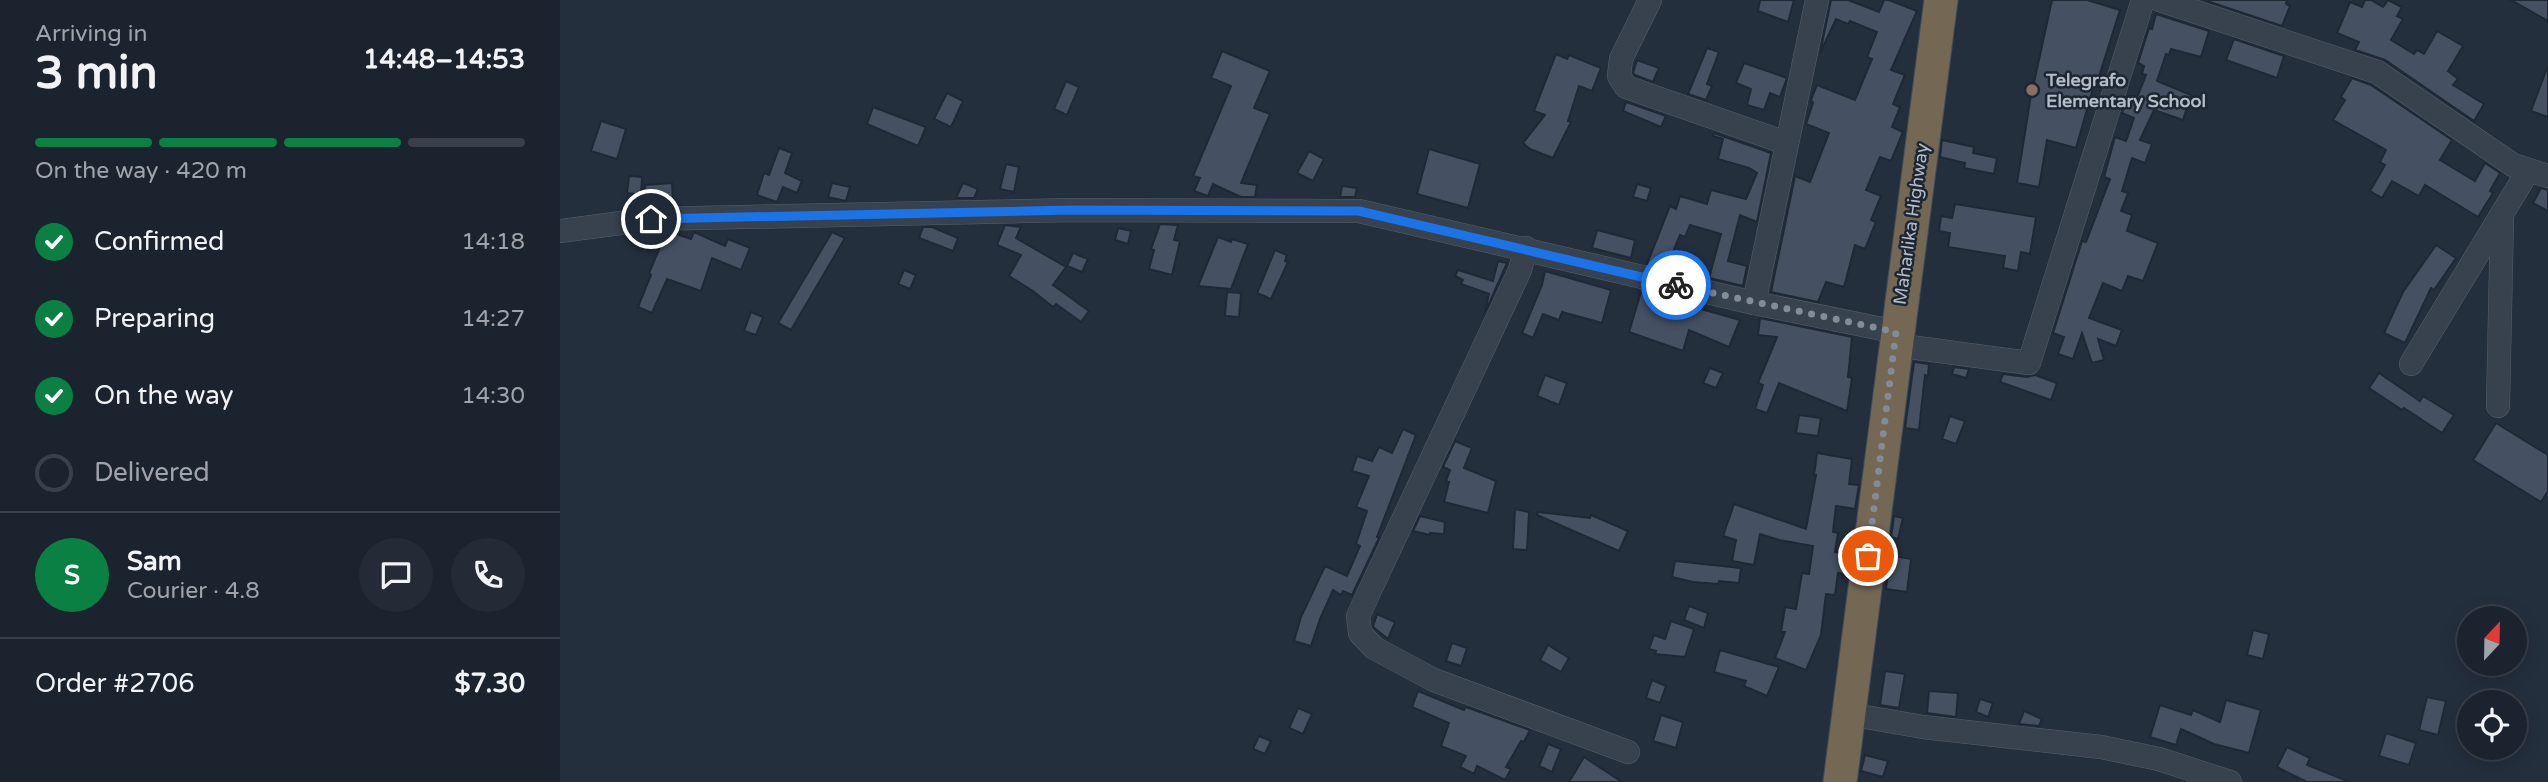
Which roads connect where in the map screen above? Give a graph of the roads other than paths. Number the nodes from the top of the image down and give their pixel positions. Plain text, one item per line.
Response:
1 (1650, 0) edge
2 (1818, 0) edge
3 (1941, 0) edge
4 (2143, 0) edge
5 (2160, 0) edge
6 (1786, 143) junction
7 (2538, 174) edge
8 (2502, 215) junction
9 (560, 231) edge
10 (1526, 248) junction
11 (1754, 303) junction
12 (1896, 339) junction
13 (2411, 364) dead end
14 (2498, 406) dead end
15 (1848, 714) junction
16 (1628, 752) dead end
17 (1840, 782) edge
18 (2230, 782) edge

1 - 6 street
2 - 6 street
3 - 12 highway, Maharlika Highway
4 - 12 street
5 - 7 street
6 - 11 street
7 - 8 street
8 - 13 street
8 - 14 street
9 - 10 street
10 - 11 street
10 - 16 street
11 - 12 street
12 - 15 highway, Maharlika Highway
15 - 17 highway, Maharlika Highway
15 - 18 street

